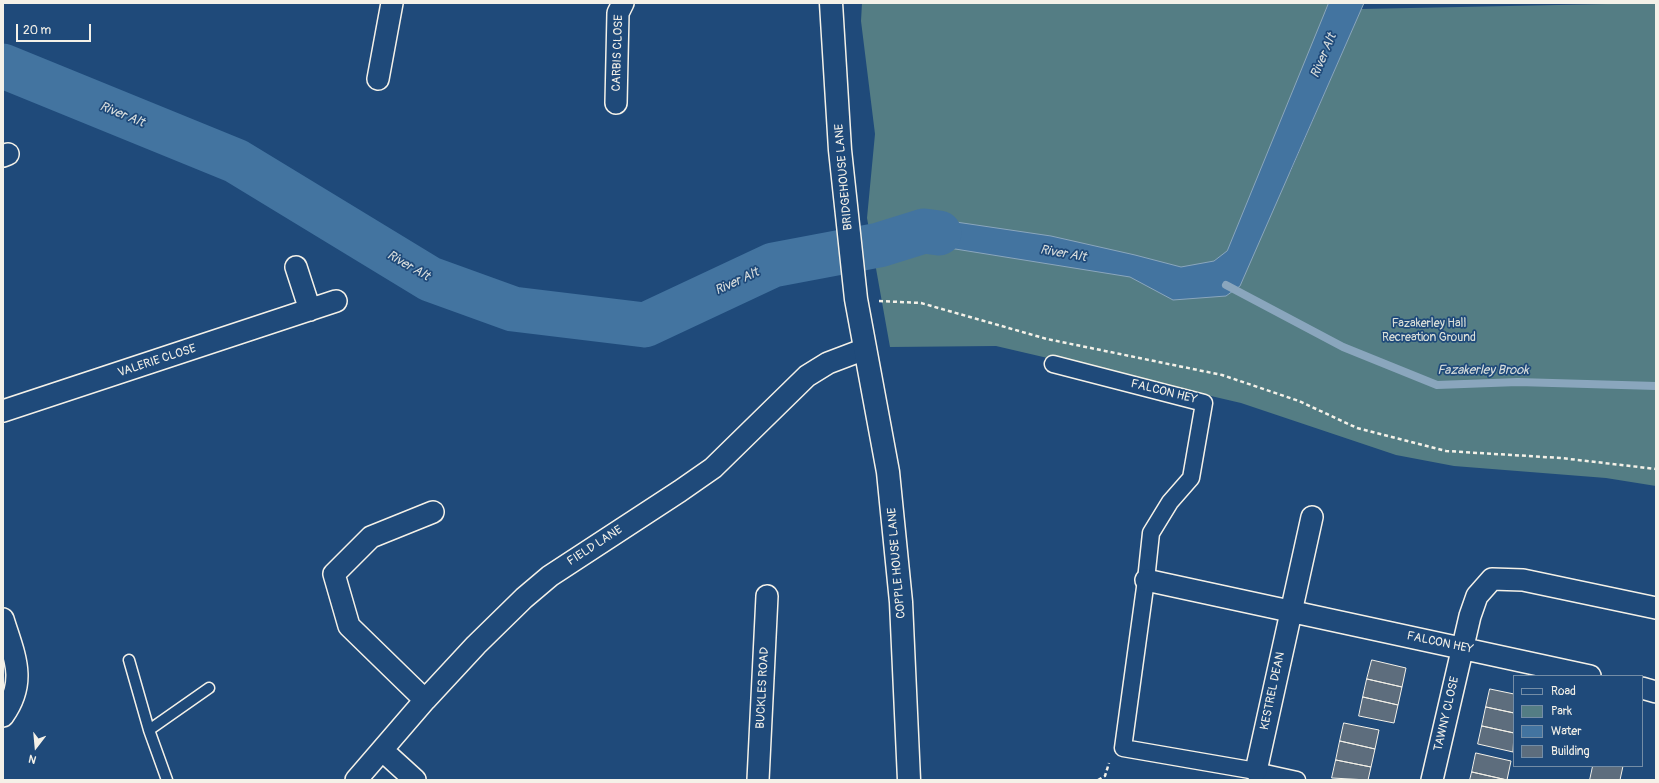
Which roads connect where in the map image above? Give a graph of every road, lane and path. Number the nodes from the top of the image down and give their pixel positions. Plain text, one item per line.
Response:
1 (392, 3) edge
2 (623, 3) edge
3 (831, 3) edge
4 (378, 79) dead end
5 (616, 103) dead end
6 (296, 267) dead end
7 (856, 299) junction
8 (336, 302) dead end
9 (310, 310) junction
10 (865, 349) junction
11 (1053, 364) dead end
12 (3, 411) edge
13 (1656, 469) edge
14 (433, 512) dead end
15 (1312, 517) dead end
16 (1146, 580) junction
17 (767, 596) dead end
18 (1656, 608) edge
19 (1290, 611) junction
20 (3, 619) edge
21 (1462, 647) junction
22 (129, 660) dead end
23 (1586, 675) edge
24 (209, 688) dead end
25 (1643, 688) edge
26 (1656, 692) edge
27 (425, 700) junction
28 (3, 716) edge
29 (149, 730) junction
30 (382, 750) junction
31 (1256, 771) junction
32 (167, 780) edge
33 (356, 780) edge
34 (415, 780) edge
35 (758, 780) edge
36 (908, 780) edge
37 (1297, 780) edge
38 (1432, 780) edge

1 - 4 street
2 - 5 street, CARBIS CLOSE
3 - 7 street, BRIDGEHOUSE LANE
6 - 9 street
7 - 10 street, BRIDGEHOUSE LANE
7 - 13 path
8 - 9 street, VALERIE CLOSE
9 - 12 street, VALERIE CLOSE
10 - 27 street, FIELD LANE
10 - 36 street, COPPLE HOUSE LANE
11 - 16 street, FALCON HEY
14 - 27 street
15 - 19 street
16 - 19 street, FALCON HEY
16 - 31 street, FALCON HEY
17 - 35 street, BUCKLES ROAD
18 - 21 street, TAWNY CLOSE
19 - 21 street, FALCON HEY
19 - 31 street, KESTREL DEAN
20 - 28 street
21 - 23 street, FALCON HEY
21 - 38 street, TAWNY CLOSE
22 - 29 lane
24 - 29 lane
25 - 26 street
27 - 30 street, FIELD LANE
29 - 32 lane
30 - 33 street, FIELD LANE
30 - 34 street
31 - 37 street

